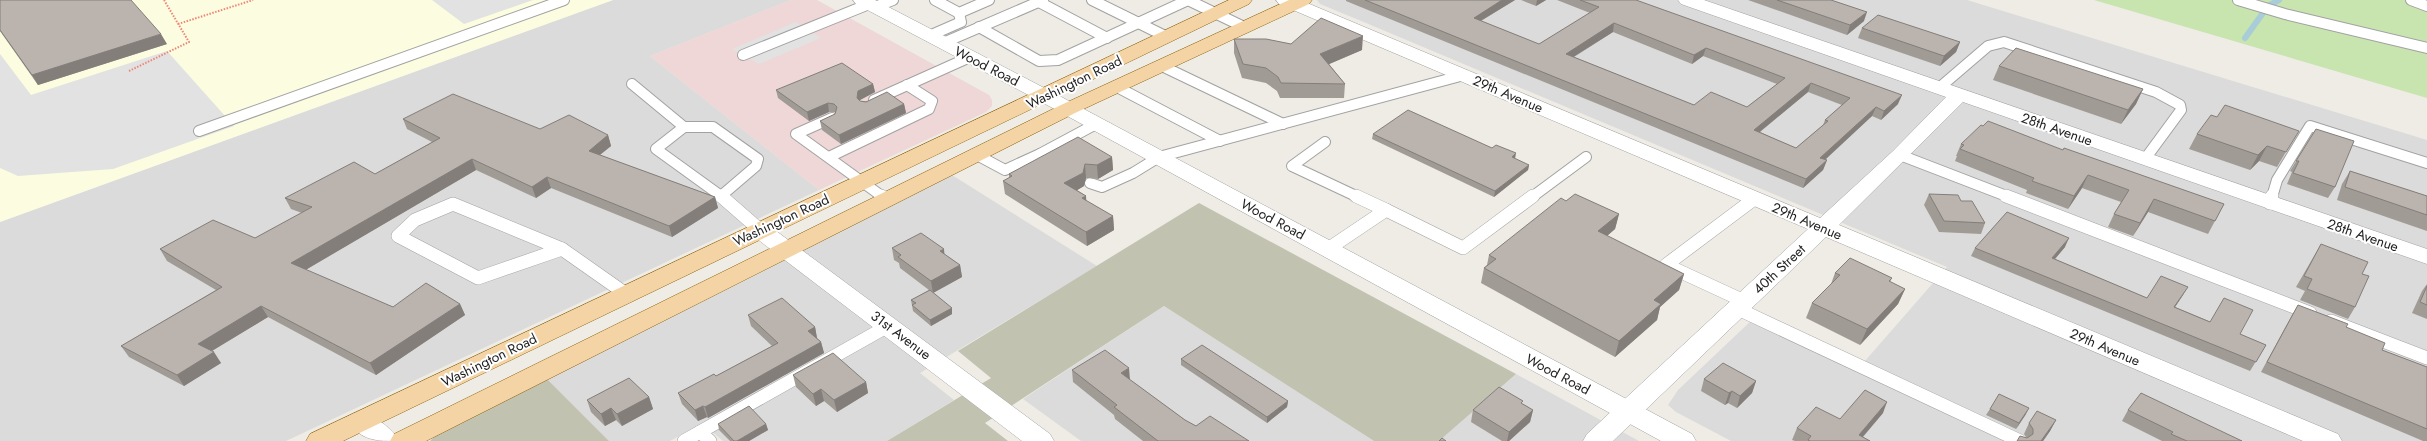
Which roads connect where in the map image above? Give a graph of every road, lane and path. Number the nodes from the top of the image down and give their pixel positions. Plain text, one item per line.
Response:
1 (164, 0) edge
2 (253, 0) edge
3 (564, 0) edge
4 (893, 0) edge
5 (934, 0) edge
6 (989, 0) edge
7 (1092, 0) edge
8 (1188, 0) edge
9 (1243, 0) edge
10 (1687, 0) edge
11 (2238, 0) edge
12 (2411, 0) edge
13 (1041, 1) edge
14 (1294, 1) edge
15 (869, 4) edge
16 (2427, 6) edge
17 (959, 13) junction
18 (1215, 13) junction
19 (1139, 23) junction
20 (178, 24) junction
21 (979, 27) junction
22 (1244, 27) junction
23 (1167, 37) junction
24 (1107, 38) junction
25 (936, 39) junction
26 (2426, 52) edge
27 (743, 55) dead end
28 (970, 57) junction
29 (1162, 66) junction
30 (129, 71) dead end
31 (1464, 75) junction
32 (632, 84) dead end
33 (907, 85) junction
34 (1117, 87) junction
35 (1949, 91) junction
36 (1045, 96) junction
37 (865, 104) edge
38 (1068, 110) junction
39 (832, 118) edge
40 (1096, 124) junction
41 (1283, 124) junction
42 (684, 127) junction
43 (199, 131) dead end
44 (1220, 141) junction
45 (1325, 142) dead end
46 (977, 155) junction
47 (1900, 155) junction
48 (829, 157) junction
49 (1159, 157) junction
50 (1586, 157) dead end
51 (2145, 159) junction
52 (2427, 163) edge
53 (863, 182) junction
54 (1090, 183) dead end
55 (721, 196) junction
56 (1754, 199) junction
57 (888, 200) junction
58 (2270, 203) junction
59 (1386, 210) junction
60 (1823, 228) junction
61 (760, 230) junction
62 (562, 249) junction
63 (1328, 249) junction
64 (788, 250) junction
65 (2427, 258) edge
66 (626, 294) junction
67 (1740, 305) junction
68 (888, 326) junction
69 (2427, 358) edge
70 (1628, 412) junction
71 (361, 421) junction
72 (705, 436) edge
73 (319, 441) edge
74 (386, 441) edge
75 (403, 441) edge
76 (684, 441) edge
77 (1041, 441) edge
78 (1596, 441) edge
79 (1683, 441) edge
80 (2020, 441) edge
81 (2329, 441) edge

1 - 20 path
2 - 20 path
3 - 43 lane
4 - 15 lane
5 - 17 lane
6 - 17 lane
7 - 19 lane
8 - 18 lane
8 - 19 lane
9 - 18 main road, Washington Road
10 - 35 street, 28th Avenue
11 - 26 lane
12 - 16 lane
13 - 21 lane
13 - 24 lane
14 - 22 main road, Washington Road
14 - 31 street, 29th Avenue
15 - 25 street, Wood Road
15 - 27 lane
17 - 25 lane
18 - 22 lane
18 - 23 main road, Washington Road
19 - 23 lane
19 - 24 lane
20 - 30 path
21 - 24 lane
21 - 25 lane
22 - 29 main road, Washington Road
23 - 36 main road, Washington Road
25 - 28 street, Wood Road
28 - 33 lane
28 - 36 street, Wood Road
29 - 34 main road, Washington Road
29 - 41 lane
31 - 41 lane
31 - 56 street, 29th Avenue
32 - 42 lane
33 - 37 lane
33 - 48 lane
34 - 38 main road, Washington Road
34 - 44 lane
35 - 47 street, 40th Street
35 - 51 street, 28th Avenue
35 - 51 lane
36 - 38 street, Wood Road
36 - 53 main road, Washington Road
38 - 40 street, Wood Road
38 - 46 main road, Washington Road
39 - 48 lane
40 - 46 lane
40 - 49 street, Wood Road
41 - 44 lane
42 - 55 lane
42 - 55 lane
44 - 49 lane
45 - 59 lane
46 - 57 main road, Washington Road
47 - 60 street, 40th Street
47 - 69 lane
48 - 53 lane
49 - 54 lane
49 - 63 street, Wood Road
50 - 59 lane
51 - 58 street, 28th Avenue
52 - 58 lane
53 - 57 lane
53 - 61 main road, Washington Road
55 - 61 lane
56 - 60 street, 29th Avenue
56 - 67 lane
57 - 64 main road, Washington Road
58 - 65 street, 28th Avenue
59 - 63 lane
60 - 67 street, 40th Street
60 - 81 street, 29th Avenue
61 - 64 street, 31st Avenue
61 - 66 main road, Washington Road
62 - 62 lane
62 - 66 lane
63 - 70 street, Wood Road
64 - 68 street, 31st Avenue
64 - 75 main road, Washington Road
66 - 71 main road, Washington Road
67 - 70 street, 40th Street
67 - 80 lane
68 - 72 lane
68 - 77 street, 31st Avenue
70 - 78 street, 40th Street
70 - 79 street, Wood Road
71 - 73 main road, Washington Road
71 - 74 street
72 - 76 lane

